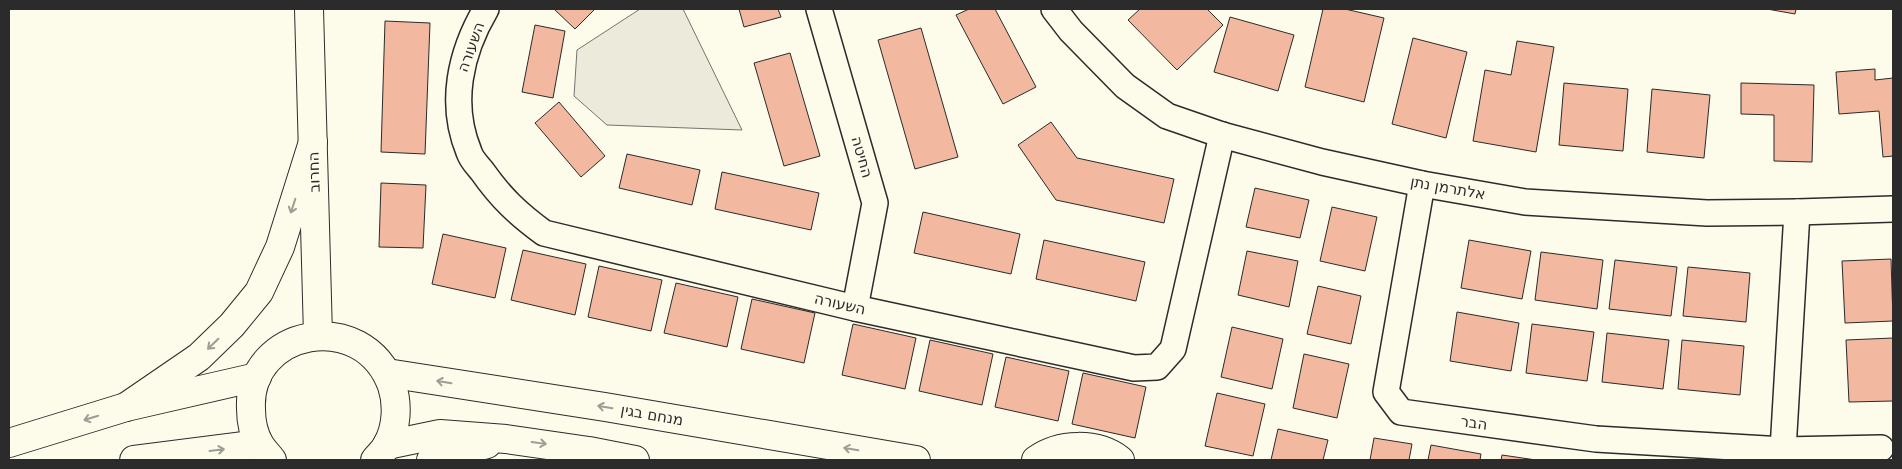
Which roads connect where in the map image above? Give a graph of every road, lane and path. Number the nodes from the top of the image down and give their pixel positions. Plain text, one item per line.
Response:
1 (309, 9) edge
2 (486, 9) edge
3 (819, 9) edge
4 (1054, 9) edge
5 (1222, 135) junction
6 (313, 142) junction
7 (1422, 184) junction
8 (1893, 208) edge
9 (1797, 212) junction
10 (855, 308) junction
11 (318, 335) junction
12 (387, 373) junction
13 (257, 377) junction
14 (126, 407) junction
15 (506, 439) junction
16 (9, 443) edge
17 (1881, 448) dead end
18 (1783, 450) junction
19 (266, 452) edge
20 (381, 453) edge
21 (135, 460) edge
22 (431, 460) edge
23 (635, 460) edge
24 (916, 460) edge
25 (1036, 460) edge
26 (1120, 460) edge

1 - 6 main road, החרוב
2 - 10 street, השעורה
3 - 10 street, החיטה
4 - 5 street, אלתרמן נתן
5 - 7 street, אלתרמן נתן
5 - 10 street, השעורה
6 - 11 main road, החרוב
6 -> 14 main road
7 - 9 street, אלתרמן נתן
7 - 18 street, הבר
8 - 9 street, אלתרמן נתן
9 - 18 street
11 - 12 main road
11 - 13 main road
12 - 20 main road
24 -> 12 main road, מנחם בגין
13 - 14 main road
13 - 19 main road
14 -> 16 main road
15 - 20 main road
15 - 22 main road
15 -> 23 main road
17 - 18 street, הבר
21 -> 19 main road
25 - 26 main road

